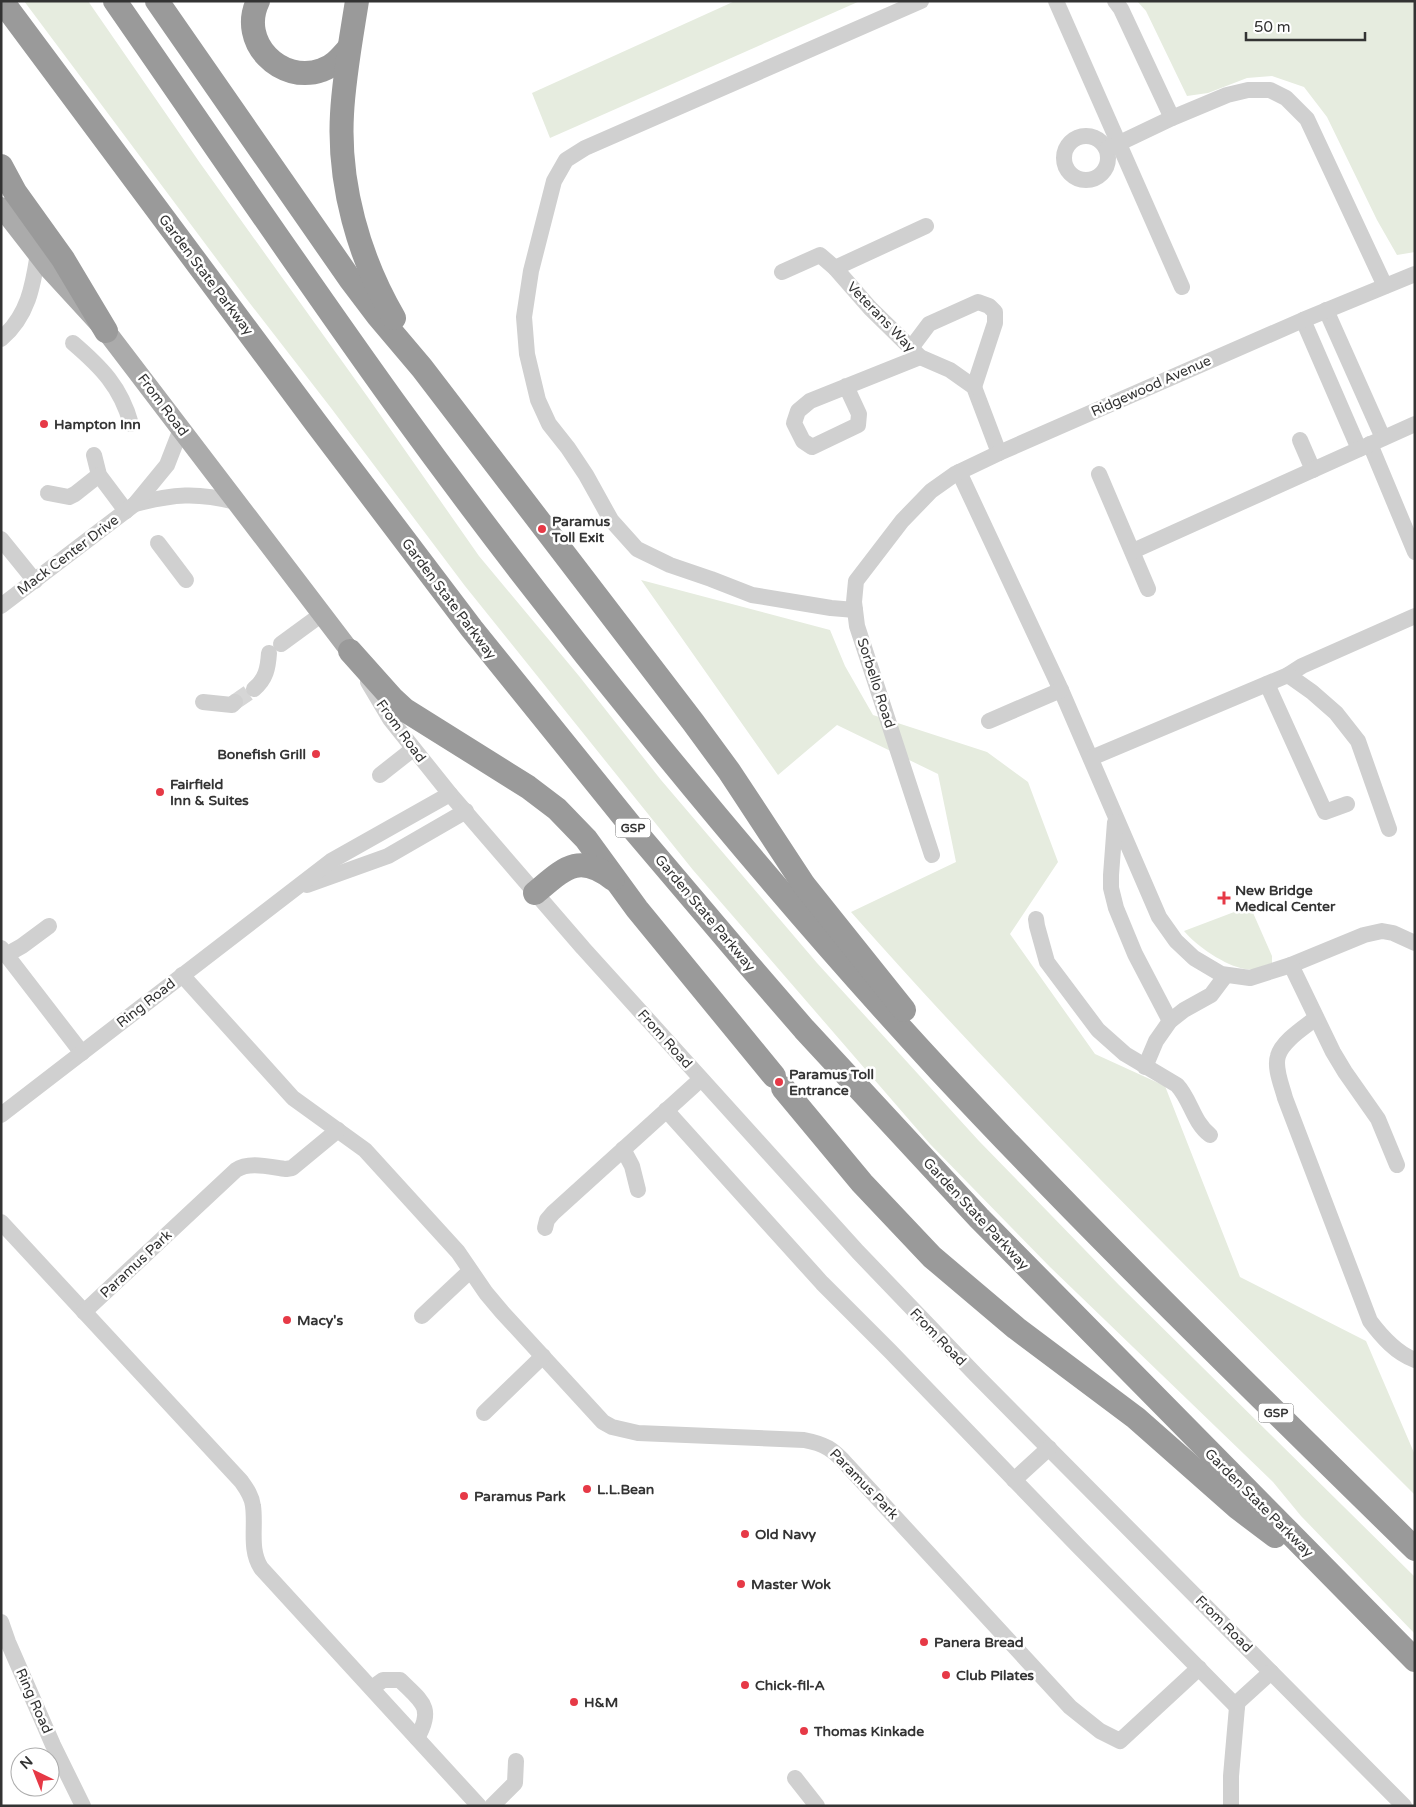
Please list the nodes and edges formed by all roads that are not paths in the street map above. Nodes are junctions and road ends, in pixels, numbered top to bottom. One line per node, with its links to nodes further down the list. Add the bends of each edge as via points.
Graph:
1 (2, 1): 107 (highway, Garden State Parkway / GSP, via 472,629 690,896 804,1028 973,1211)
2 (115, 1): 91 (highway, GSP, via 383,386 548,608 717,816 881,1006)
3 (157, 1): 27 (highway, via 350,279)
4 (258, 1): 9 (highway, via 253,16 255,37 267,57 283,69 302,74 323,69)
5 (357, 1): 9 (highway)
6 (921, 1): 53 (street, via 585,148 566,160 554,181 531,271 524,317 527,354 538,400 549,424 586,475 611,520 637,548 670,565 752,595)
7 (1056, 1): 11 (street)
8 (1115, 1): 10 (street)
9 (350, 48): 27 (highway, via 343,98 342,141 352,215 376,283)
10 (1172, 118): 11 (street); 19 (street, via 1227,95 1248,90 1270,90 1286,98 1307,119)
11 (1113, 146): 20 (street)
12 (1, 166): 23 (highway)
13 (1, 206): 15 (main road, From Road)
14 (926, 226): 16 (street)
15 (38, 253): 23 (main road, From Road); 24 (street, via 27,303 13,327)
16 (835, 268): 17 (street, Veterans Way, via 820,255); 26 (street, Veterans Way)
17 (782, 272)
18 (1415, 274): 19 (street, Ridgewood Avenue)
19 (1385, 286): 21 (street, Ridgewood Avenue)
20 (1182, 287)
21 (1326, 310): 22 (street, Ridgewood Avenue); 34 (street)
22 (1303, 320): 34 (street); 35 (street, Ridgewood Avenue)
23 (106, 331): 32 (main road, From Road)
24 (1, 339)
25 (73, 343): 30 (street, via 114,385 122,397)
26 (915, 352): 28 (street); 29 (street, Veterans Way); 29 (street, via 929,324 978,302 989,306 995,312 995,323)
27 (422, 368): 91 (highway, via 693,722 818,903 885,984)
28 (846, 386)
29 (974, 387): 35 (street)
30 (131, 424)
31 (1415, 424): 34 (street)
32 (181, 429): 42 (main road, From Road); 43 (street, Mack Center Drive, via 167,465)
33 (1300, 440): 37 (street)
34 (1371, 444): 37 (street); 48 (street)
35 (999, 453): 38 (street, Ridgewood Avenue)
36 (94, 455): 40 (street)
37 (1313, 470): 47 (street)
38 (959, 472): 44 (street, Ridgewood Avenue, via 930,491); 60 (street)
39 (1100, 474): 47 (street)
40 (99, 475): 41 (street, via 69,497); 43 (street)
41 (48, 493)
42 (236, 502): 43 (street, Mack Center Drive, via 179,495); 54 (main road, From Road)
43 (130, 508): 50 (street, Mack Center Drive)
44 (902, 521): 53 (street, Sorbello Road, via 856,581)
45 (1, 539): 50 (street)
46 (158, 543): 49 (street)
47 (1133, 551): 51 (street)
48 (1415, 552)
49 (186, 580)
50 (34, 581): 52 (street, Mack Center Drive)
51 (1148, 589)
52 (1, 606)
53 (855, 610): 72 (street, Sorbello Road, via 857,626)
54 (322, 614): 56 (main road, From Road); 59 (street, via 275,648 262,682)
55 (1415, 616): 57 (street)
56 (350, 652): 64 (street, From Road, via 390,719); 73 (highway, via 405,710 512,776 557,809 586,839)
57 (1288, 675): 58 (street); 71 (street, via 1336,713 1358,741)
58 (1266, 684): 65 (street); 68 (street, via 1325,812)
59 (254, 688)
60 (1060, 690): 63 (street); 65 (street)
61 (203, 702): 62 (street, via 232,705)
62 (235, 702)
63 (989, 721)
64 (413, 749): 66 (street); 67 (street, From Road)
65 (1091, 758): 70 (street)
66 (380, 775)
67 (450, 794): 69 (street, From Road); 74 (street, Ring Road, via 331,861)
68 (1347, 804)
69 (466, 811): 74 (street, via 388,856); 75 (street, From Road)
70 (1115, 814): 82 (street, via 1159,917 1176,941 1194,958); 84 (street, via 1111,875 1116,908 1135,954)
71 (1389, 829)
72 (932, 855)
73 (617, 881): 75 (highway, via 596,867 579,865 558,874); 107 (highway, via 862,1183 932,1257 1016,1328 1136,1418 1238,1508)
74 (291, 891): 81 (street, Ring Road)
75 (535, 893): 87 (street, From Road)
76 (1036, 919): 86 (street, via 1047,962 1098,1030)
77 (49, 926): 79 (street, via 22,946)
78 (1415, 943): 80 (street, via 1382,931)
79 (4, 951): 85 (street)
80 (1291, 964): 82 (street, via 1250,978); 83 (street)
81 (182, 975): 85 (street, Ring Road); 90 (street, via 278,1083 308,1110)
82 (1226, 975): 84 (street, via 1211,995)
83 (1316, 1018): 94 (street, via 1341,1065 1378,1119); 102 (street, via 1292,1037 1278,1056 1278,1071 1286,1101 1370,1320 1382,1337)
84 (1170, 1021): 86 (street, via 1156,1041)
85 (82, 1053): 89 (street, Ring Road)
86 (1145, 1067): 92 (street, via 1184,1092 1194,1116 1203,1130)
87 (701, 1079): 88 (street); 104 (street, From Road, via 922,1320)
88 (666, 1110): 93 (street); 105 (street, via 822,1283)
89 (1, 1115)
90 (338, 1130): 98 (street, Paramus Park, via 365,1150 458,1252); 99 (street, Paramus Park, via 292,1168 250,1165 236,1170)
91 (996, 1130): 106 (highway, GSP, via 1138,1277)
92 (1210, 1134)
93 (623, 1149): 95 (street, via 632,1166); 97 (street, via 553,1213)
94 (1397, 1164)
95 (638, 1190)
96 (1, 1222): 99 (street)
97 (545, 1228)
98 (470, 1271): 100 (street); 101 (street, Paramus Park)
99 (84, 1312): 112 (street, via 241,1481 253,1505 256,1561)
100 (422, 1316)
101 (543, 1356): 103 (street); 110 (street, Paramus Park, via 596,1415 612,1427 638,1433 804,1440 829,1448 853,1470 1070,1707 1109,1736 1120,1741)
102 (1415, 1360)
103 (484, 1413)
104 (1049, 1448): 105 (street); 111 (street, From Road)
105 (1014, 1480): 110 (street)
106 (1415, 1549)
107 (1343, 1587): 109 (highway, Garden State Parkway / GSP)
108 (1, 1622): 118 (street, Ring Road, via 33,1700)
109 (1415, 1660)
110 (1199, 1668): 113 (street)
111 (1271, 1672): 113 (street); 117 (street, From Road)
112 (372, 1688): 114 (street); 114 (street, via 383,1680 400,1680 423,1703 425,1726)
113 (1237, 1706): 122 (street)
114 (418, 1738): 119 (street)
115 (516, 1761): 120 (street, via 515,1783)
116 (794, 1778): 121 (street)
117 (1395, 1803)
118 (83, 1806)
119 (479, 1806)
120 (492, 1806)
121 (817, 1806)
122 (1231, 1806)

